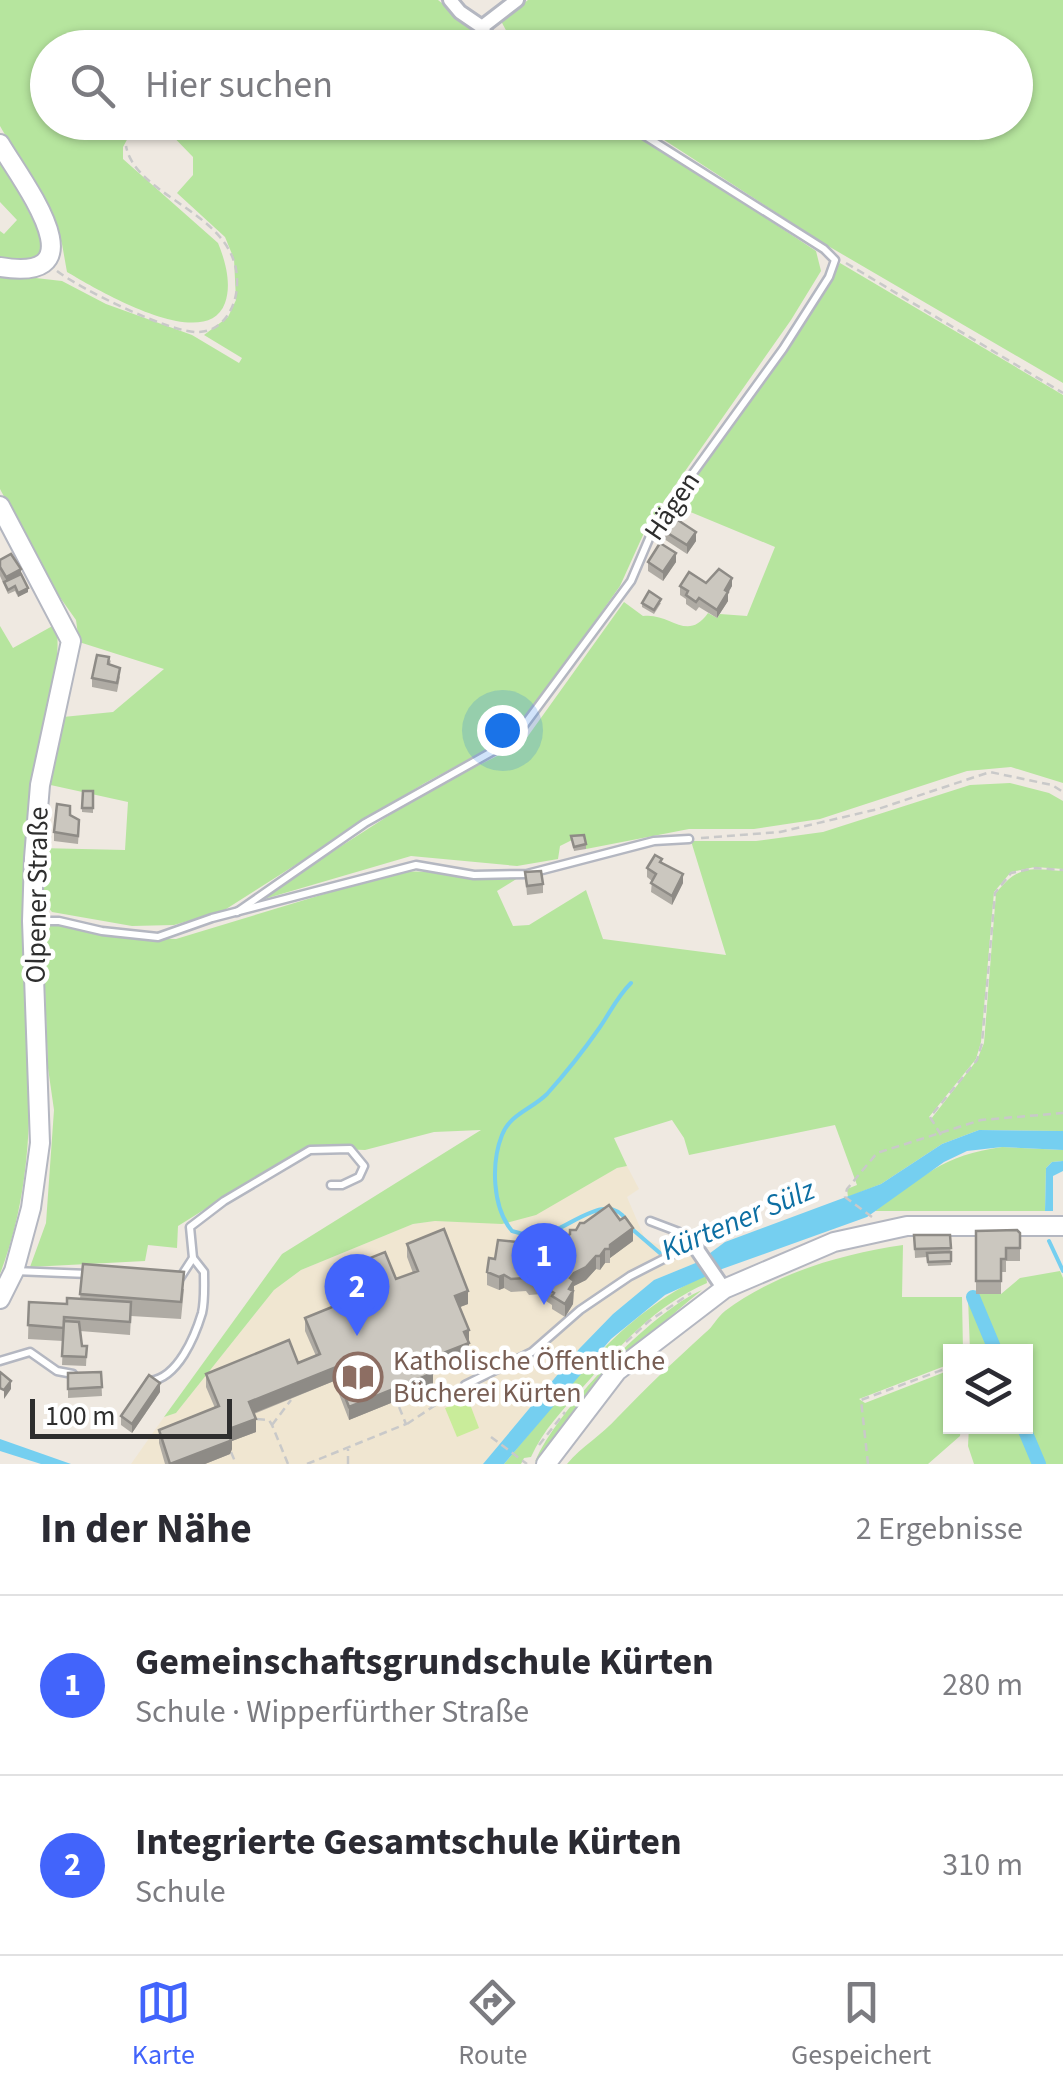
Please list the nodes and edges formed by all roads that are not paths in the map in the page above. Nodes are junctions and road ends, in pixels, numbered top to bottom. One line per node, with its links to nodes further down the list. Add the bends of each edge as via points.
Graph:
1 (450, 0): 3 (street)
2 (517, 0): 3 (street)
3 (482, 27): 4 (lane)
4 (486, 30)
5 (651, 140): 10 (lane, Hägen, via 824,250 835,260 829,277 654,528 631,581 512,740 366,823)
6 (0, 144): 7 (street, via 50,235 52,255 32,270)
7 (0, 266)
8 (0, 506): 11 (street, Olpener Straße, via 71,641 40,785)
9 (689, 839): 10 (lane, Hägen, via 526,874 474,875 416,865)
10 (237, 912): 11 (lane, Hägen, via 158,937)
11 (32, 921): 17 (street, Olpener Straße, via 40,1144)
12 (330, 1185): 16 (lane, via 359,1177 364,1166 350,1149 310,1150 224,1201 190,1227)
13 (650, 1221): 15 (lane, via 679,1232)
14 (1063, 1226): 20 (street, via 907,1226 834,1242)
15 (694, 1248): 20 (street); 25 (lane, via 630,1276 532,1352)
16 (193, 1258): 19 (lane, via 180,1278); 24 (lane, via 204,1272 203,1310 175,1368)
17 (14, 1271): 18 (lane); 21 (street, Olpener Straße)
18 (106, 1275)
19 (162, 1277)
20 (721, 1284): 26 (street, via 618,1371)
21 (0, 1299)
22 (0, 1361): 23 (lane, via 30,1352 57,1371)
23 (80, 1375)
24 (145, 1382)
25 (465, 1386)
26 (546, 1464)

